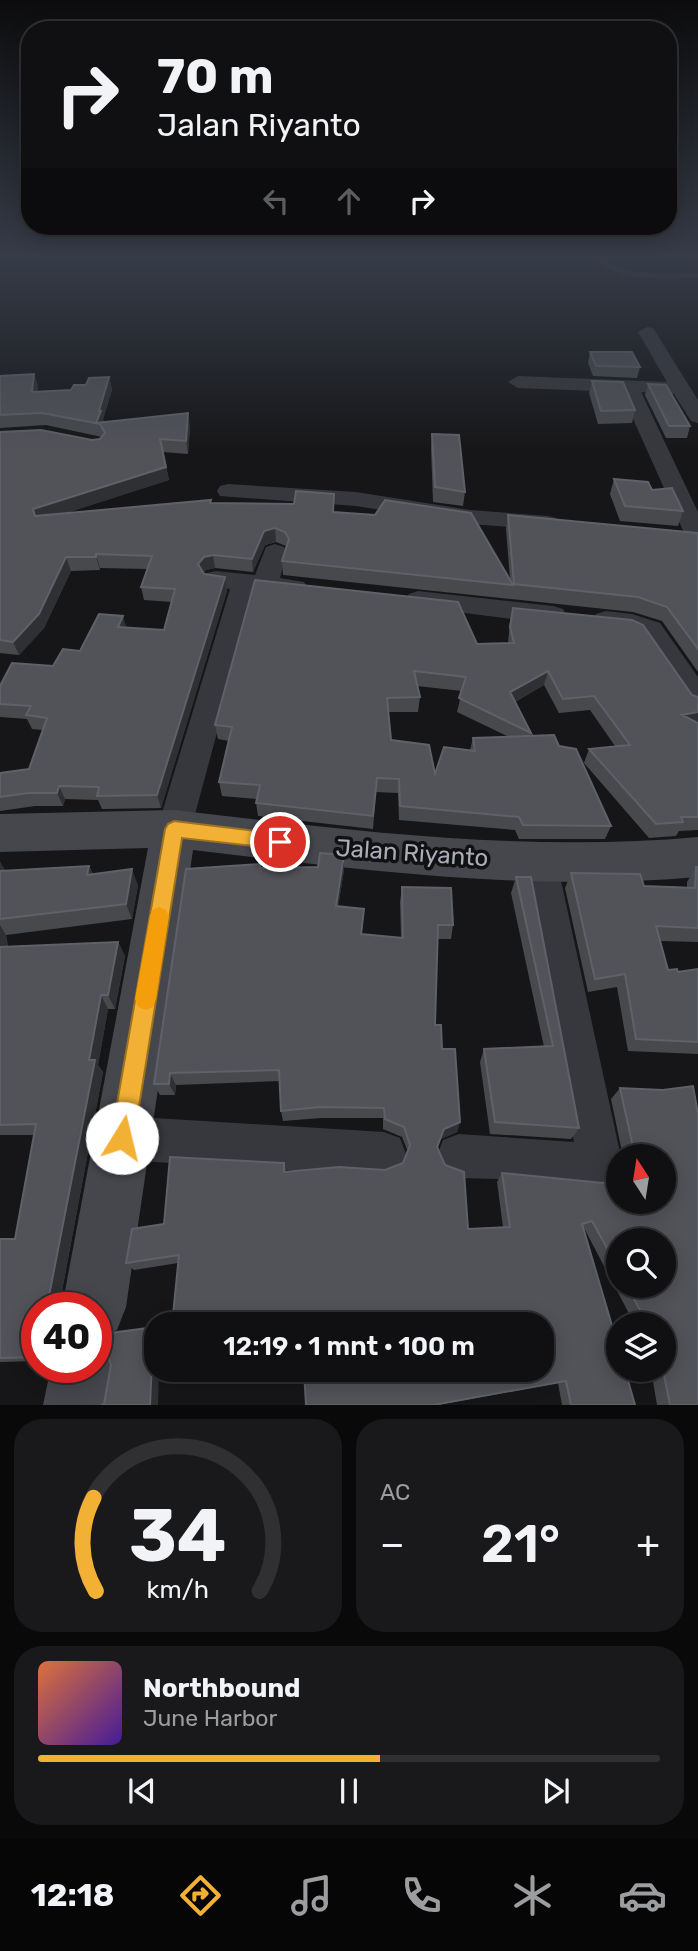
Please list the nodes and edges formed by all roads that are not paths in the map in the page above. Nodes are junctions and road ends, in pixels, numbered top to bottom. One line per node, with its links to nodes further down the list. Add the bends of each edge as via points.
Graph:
1 (647, 332): 4 (street)
2 (518, 382): 3 (street)
3 (628, 386): 4 (street); 9 (street)
4 (680, 388): 5 (street)
5 (698, 417)
6 (228, 491): 7 (street, via 356,499 470,517)
7 (567, 524)
8 (673, 535): 9 (street)
9 (698, 538)
10 (275, 552): 12 (street)
11 (216, 579): 12 (street)
12 (255, 583): 13 (street); 16 (street)
13 (320, 590)
14 (388, 597): 15 (street, via 632,623 658,639)
15 (698, 700)
16 (174, 829): 17 (street, Jalan Riyanto); 19 (street, Jalan Riyanto, via 385,854); 20 (street)
17 (0, 833)
18 (698, 857): 19 (street, Jalan Riyanto)
19 (540, 862): 22 (street, via 600,1163 596,1167)
20 (122, 1138): 21 (street); 23 (street)
21 (384, 1154)
22 (458, 1156)
23 (96, 1292)
24 (81, 1383): 25 (street)
25 (77, 1405)

